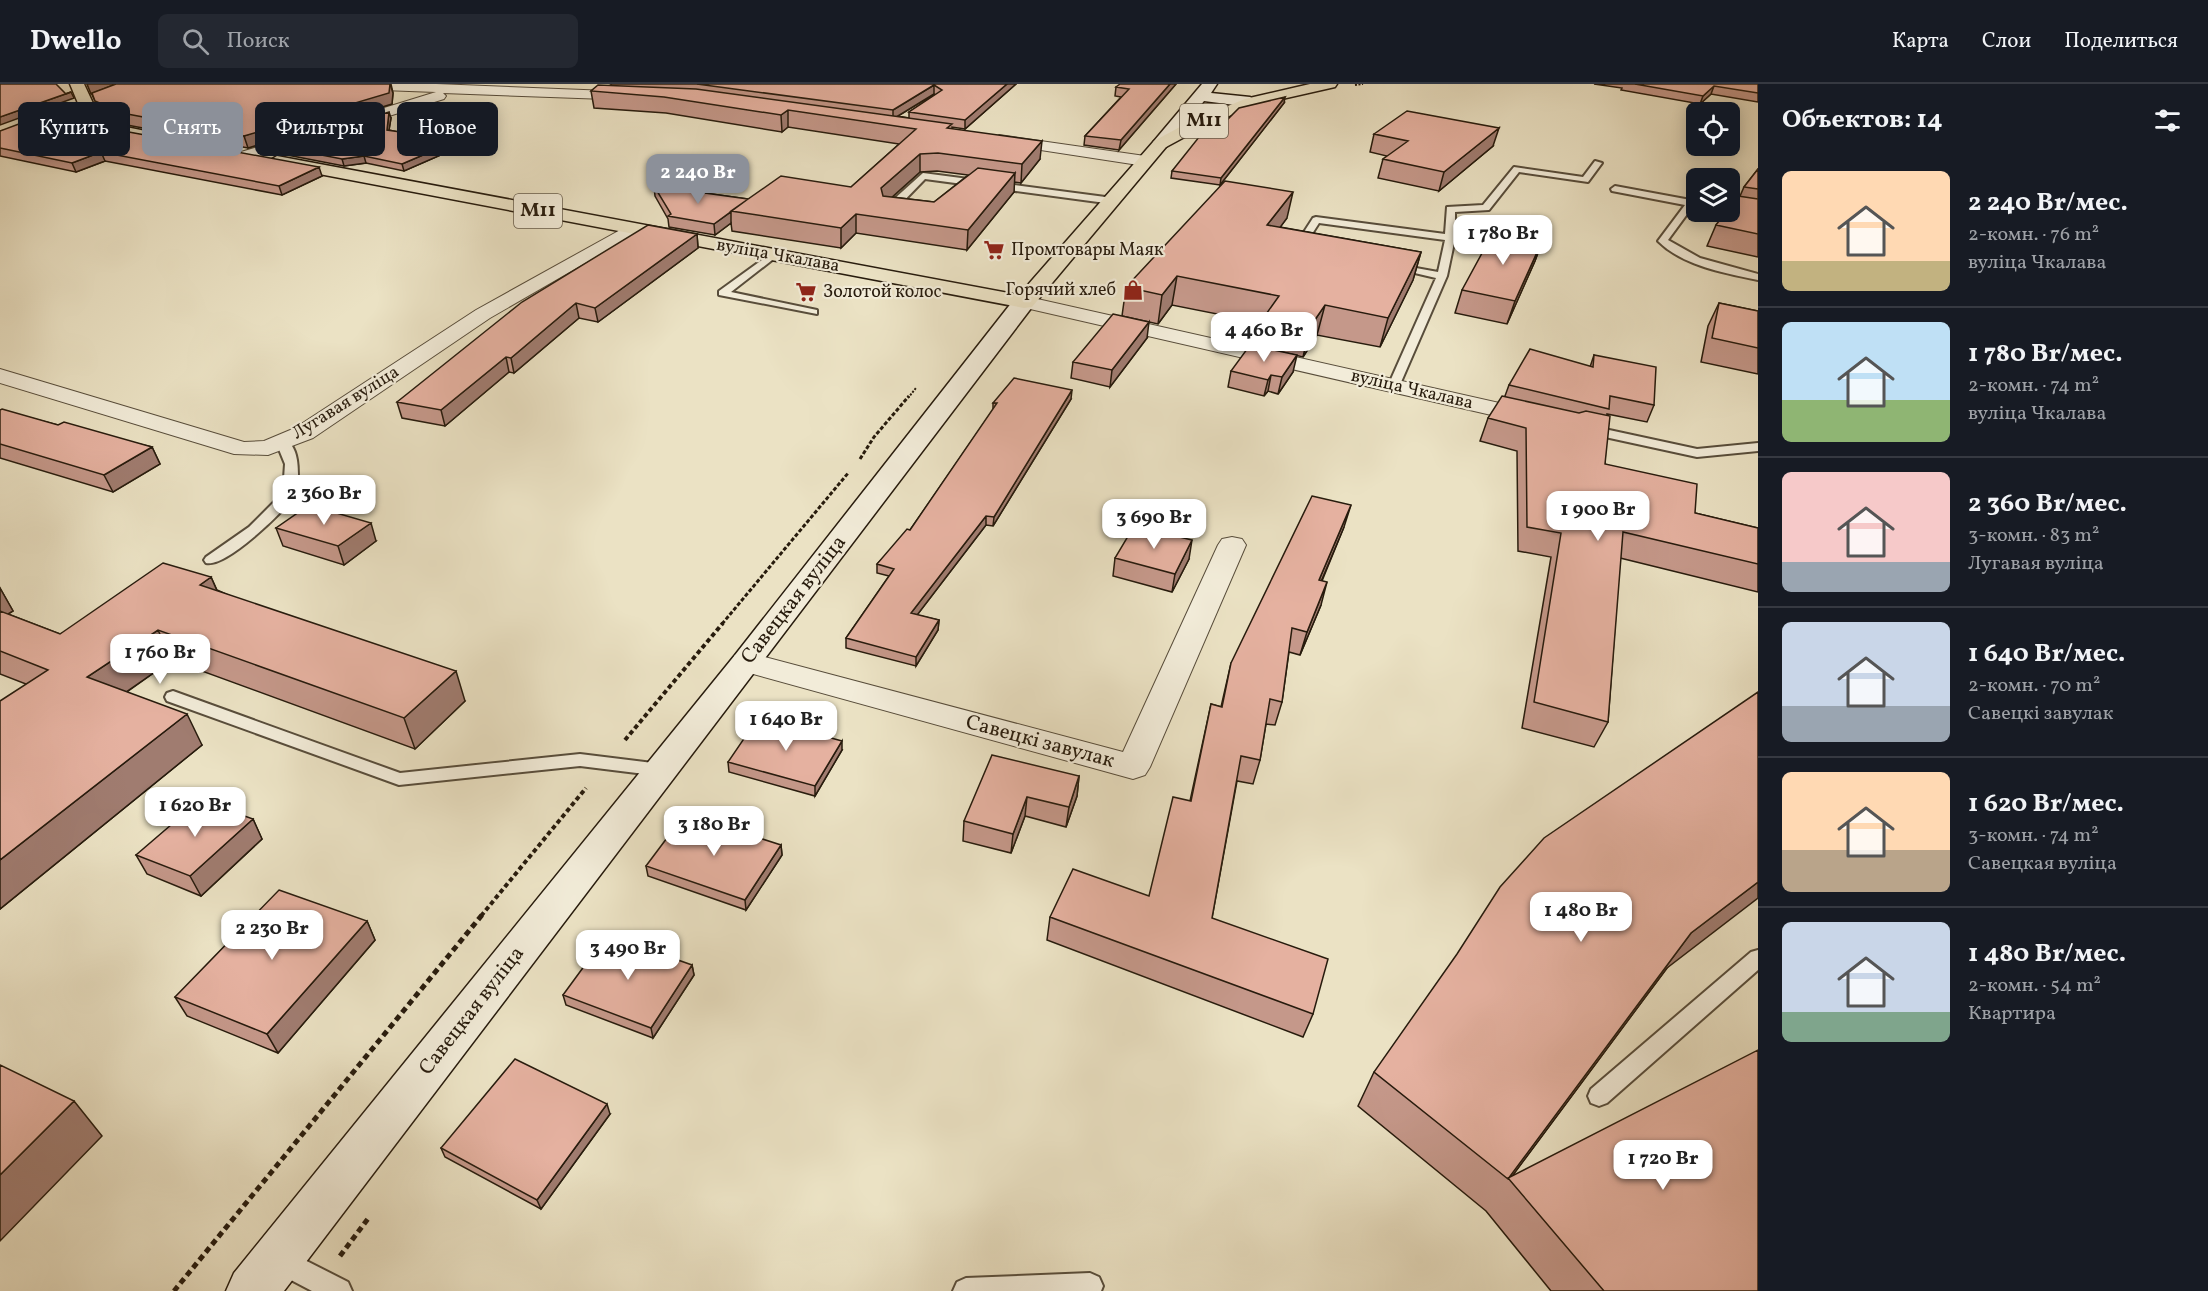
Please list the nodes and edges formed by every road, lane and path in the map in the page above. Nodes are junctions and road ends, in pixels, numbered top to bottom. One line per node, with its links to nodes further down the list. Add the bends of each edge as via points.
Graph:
1 (77, 84): 10 (highway, via 89,100 91,117)
2 (329, 84): 6 (street)
3 (1330, 84): 9 (highway, М11)
4 (1363, 84): 5 (path)
5 (1353, 85)
6 (463, 89): 8 (street); 14 (street)
7 (1205, 90): 9 (main road); 12 (main road, Савецкая вуліца)
8 (651, 97)
9 (1250, 102): 12 (highway, М11)
10 (142, 133)
11 (987, 138): 15 (street)
12 (1160, 144): 15 (highway, Савецкая вуліца / М11)
13 (243, 154): 14 (highway, вуліца Чкалава / М11)
14 (247, 155): 24 (highway, вуліца Чкалава / М11)
15 (1145, 161): 20 (highway, Савецкая вуліца / М11)
16 (1598, 163): 25 (lane, via 1585,180 1517,168 1486,208 1450,209)
17 (973, 182): 18 (lane); 20 (lane); 22 (lane, via 923,176 886,211)
18 (964, 189)
19 (1615, 189): 21 (lane)
20 (1113, 201): 31 (highway, Савецкая вуліца / М11)
21 (1686, 202)
22 (897, 213)
23 (1686, 214): 30 (lane, via 1663,241 1679,253 1713,267)
24 (631, 229): 27 (highway, вуліца Чкалава / М11); 37 (street, Лугавая вуліца, via 483,314 304,433)
25 (1450, 238): 26 (lane, via 1316,220 1296,249); 29 (lane)
26 (1307, 251)
27 (773, 255): 31 (highway, вуліца Чкалава / М11); 32 (lane, via 723,292)
28 (1386, 265): 29 (lane)
29 (1442, 276): 35 (lane)
30 (1758, 277)
31 (1024, 302): 35 (street, вуліца Чкалава); 43 (main road, Савецкая вуліца)
32 (813, 312)
33 (0, 376): 37 (street, Лугавая вуліца, via 243,449 268,448)
34 (923, 384): 39 (path, via 914,389 874,437)
35 (1394, 386): 36 (street, вуліца Чкалава)
36 (1565, 425): 38 (lane, via 1696,453)
37 (282, 442): 42 (lane, via 292,464 290,494 254,530)
38 (1758, 447)
39 (858, 462)
40 (851, 471): 45 (path)
41 (1232, 545): 43 (street, Савецкі завулак, via 1133,767)
42 (211, 560)
43 (746, 662): 46 (main road, Савецкая вуліца)
44 (173, 697): 45 (lane, via 399,779 580,759)
45 (606, 763): 46 (lane); 51 (path)
46 (662, 770): 49 (main road, Савецкая вуліца)
47 (1758, 958): 48 (lane)
48 (1599, 1096)
49 (265, 1275): 52 (lane)
50 (1090, 1286): 53 (lane)
51 (174, 1291)
52 (339, 1291)
53 (966, 1291)

